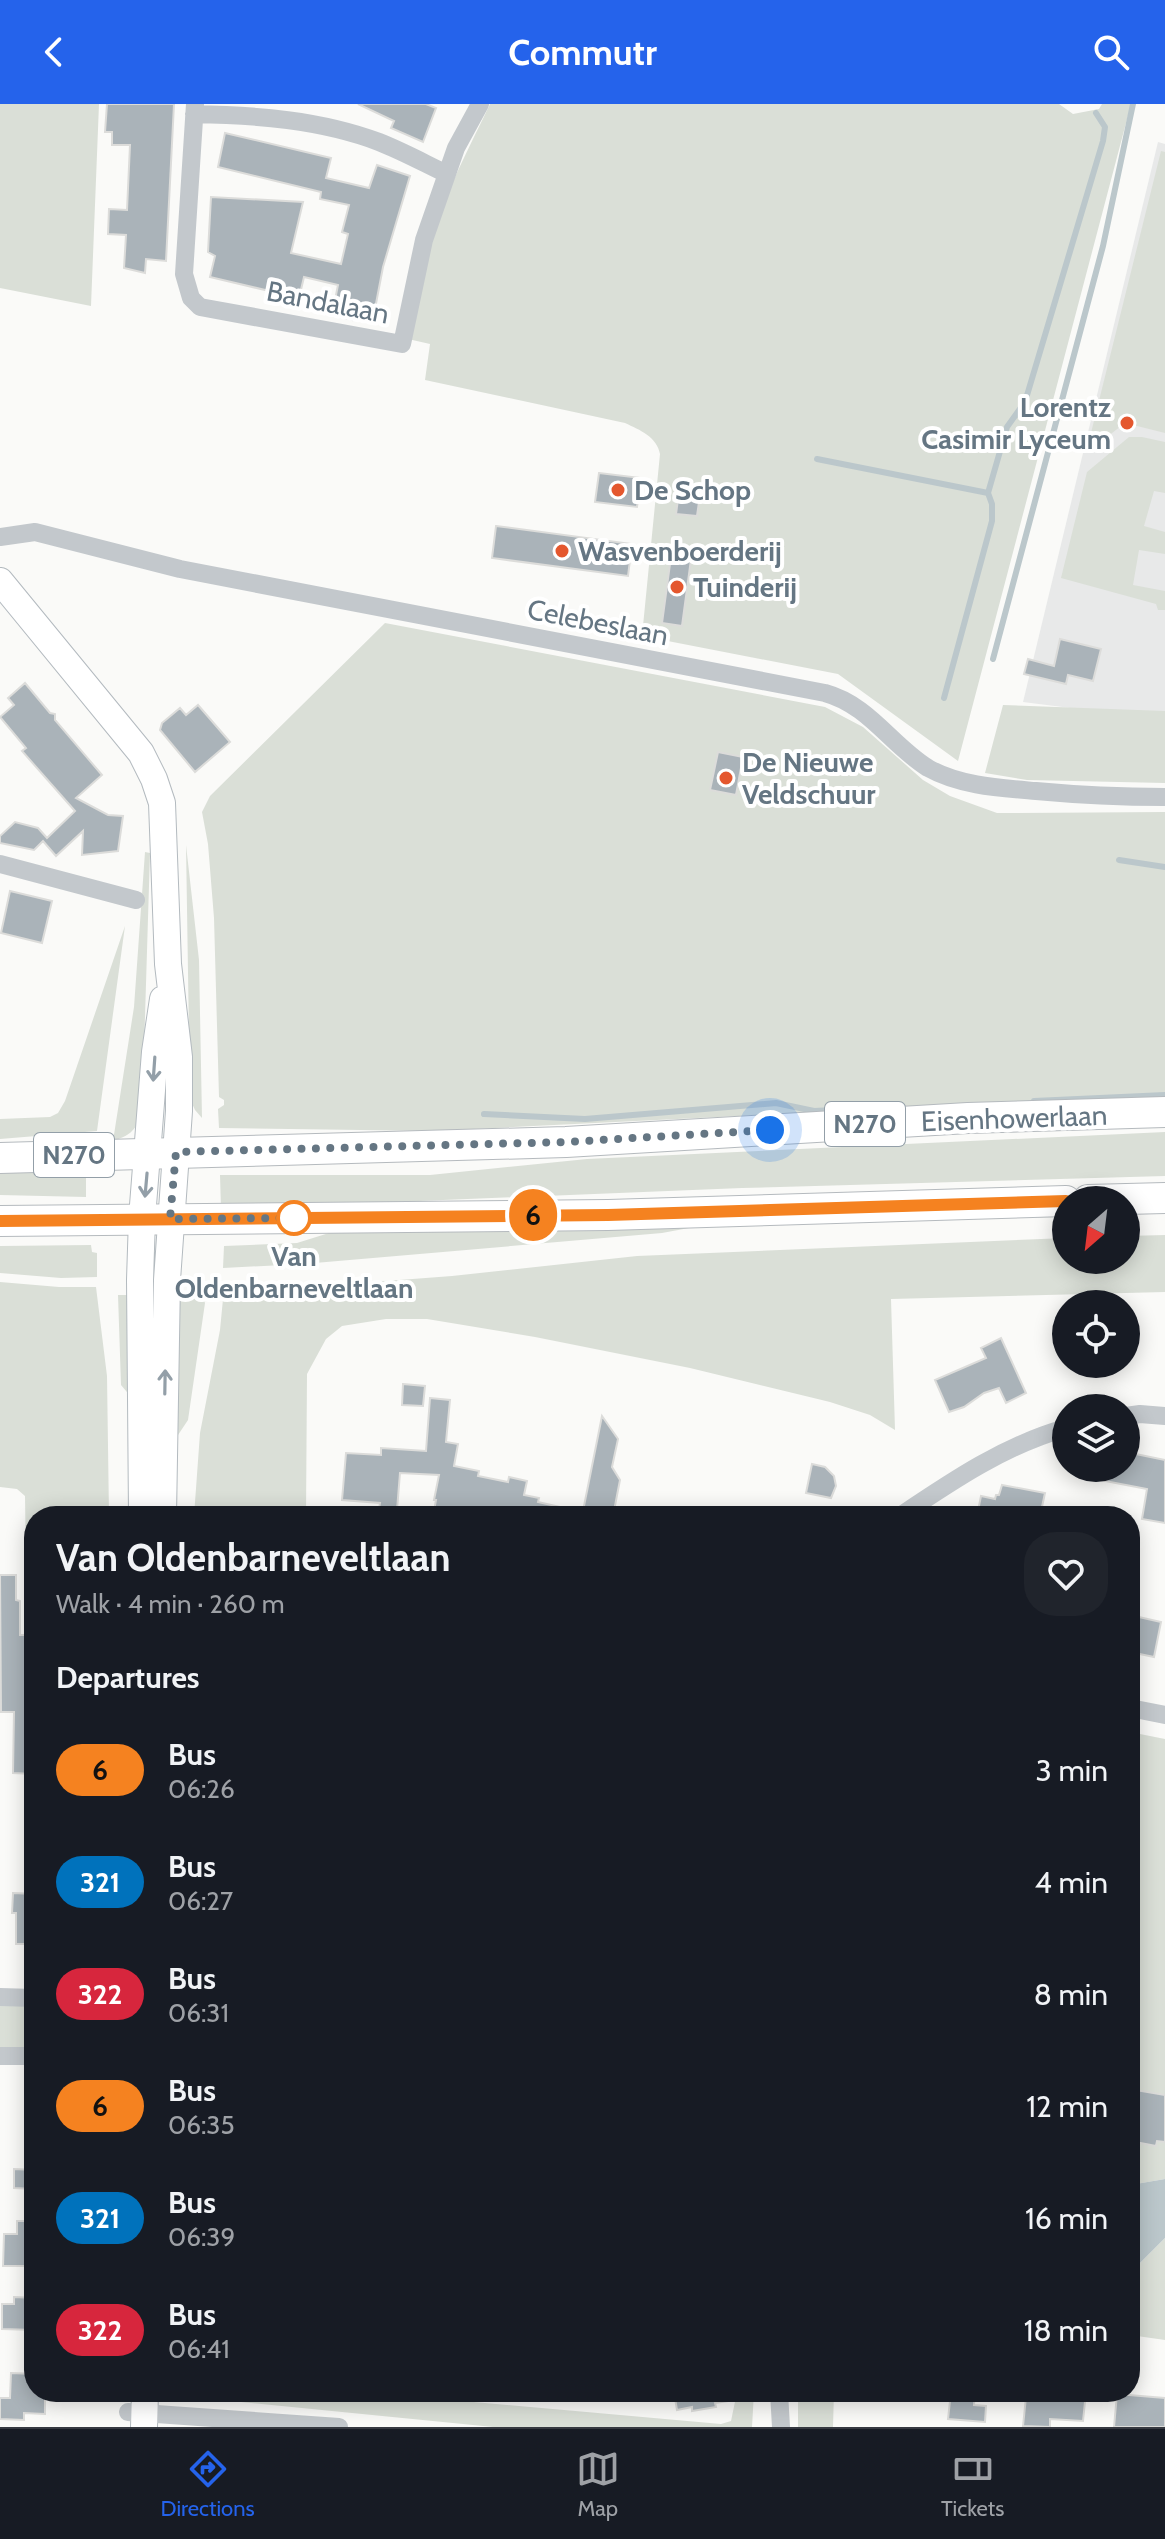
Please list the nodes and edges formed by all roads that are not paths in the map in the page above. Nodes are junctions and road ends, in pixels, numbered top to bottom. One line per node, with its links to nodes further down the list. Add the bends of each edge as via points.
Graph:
1 (480, 104): 3 (street, Bandalaan)
2 (194, 109): 3 (street, via 318,126 378,142); 3 (street, Bandalaan, via 184,274 191,298 200,307 402,344 424,240)
3 (447, 174)
4 (0, 537): 6 (street, Celebeslaan, via 35,532 180,569 825,693 858,707 931,770 985,786)
5 (0, 581): 10 (main road, via 141,753 154,779 162,809 168,964 155,1052)
6 (1165, 797)
7 (0, 864): 8 (street)
8 (136, 900)
9 (1165, 1112): 10 (main road, Eisenhowerlaan / N270, via 566,1142)
10 (163, 1152): 11 (main road, Eisenhowerlaan / N270); 15 (main road)
11 (0, 1158)
12 (1165, 1198): 13 (main road)
13 (1140, 1199)
14 (1052, 1201): 15 (main road, via 608,1215)
15 (156, 1218): 16 (main road); 20 (main road, via 140,1280); 21 (main road, one-way to 15, via 167,1280)
16 (0, 1221)
17 (1140, 1414): 18 (street)
18 (1165, 1416)
19 (1052, 1432): 22 (street, via 998,1454)
20 (142, 1506)
21 (163, 1506)
22 (916, 1506)
23 (1140, 1710): 24 (street)
24 (1165, 1715)
25 (0, 1997): 26 (street)
26 (24, 1998)
27 (0, 2056): 28 (street)
28 (24, 2056)
29 (780, 2402): 32 (street)
30 (136, 2411): 31 (street)
31 (339, 2427)
32 (781, 2427)

